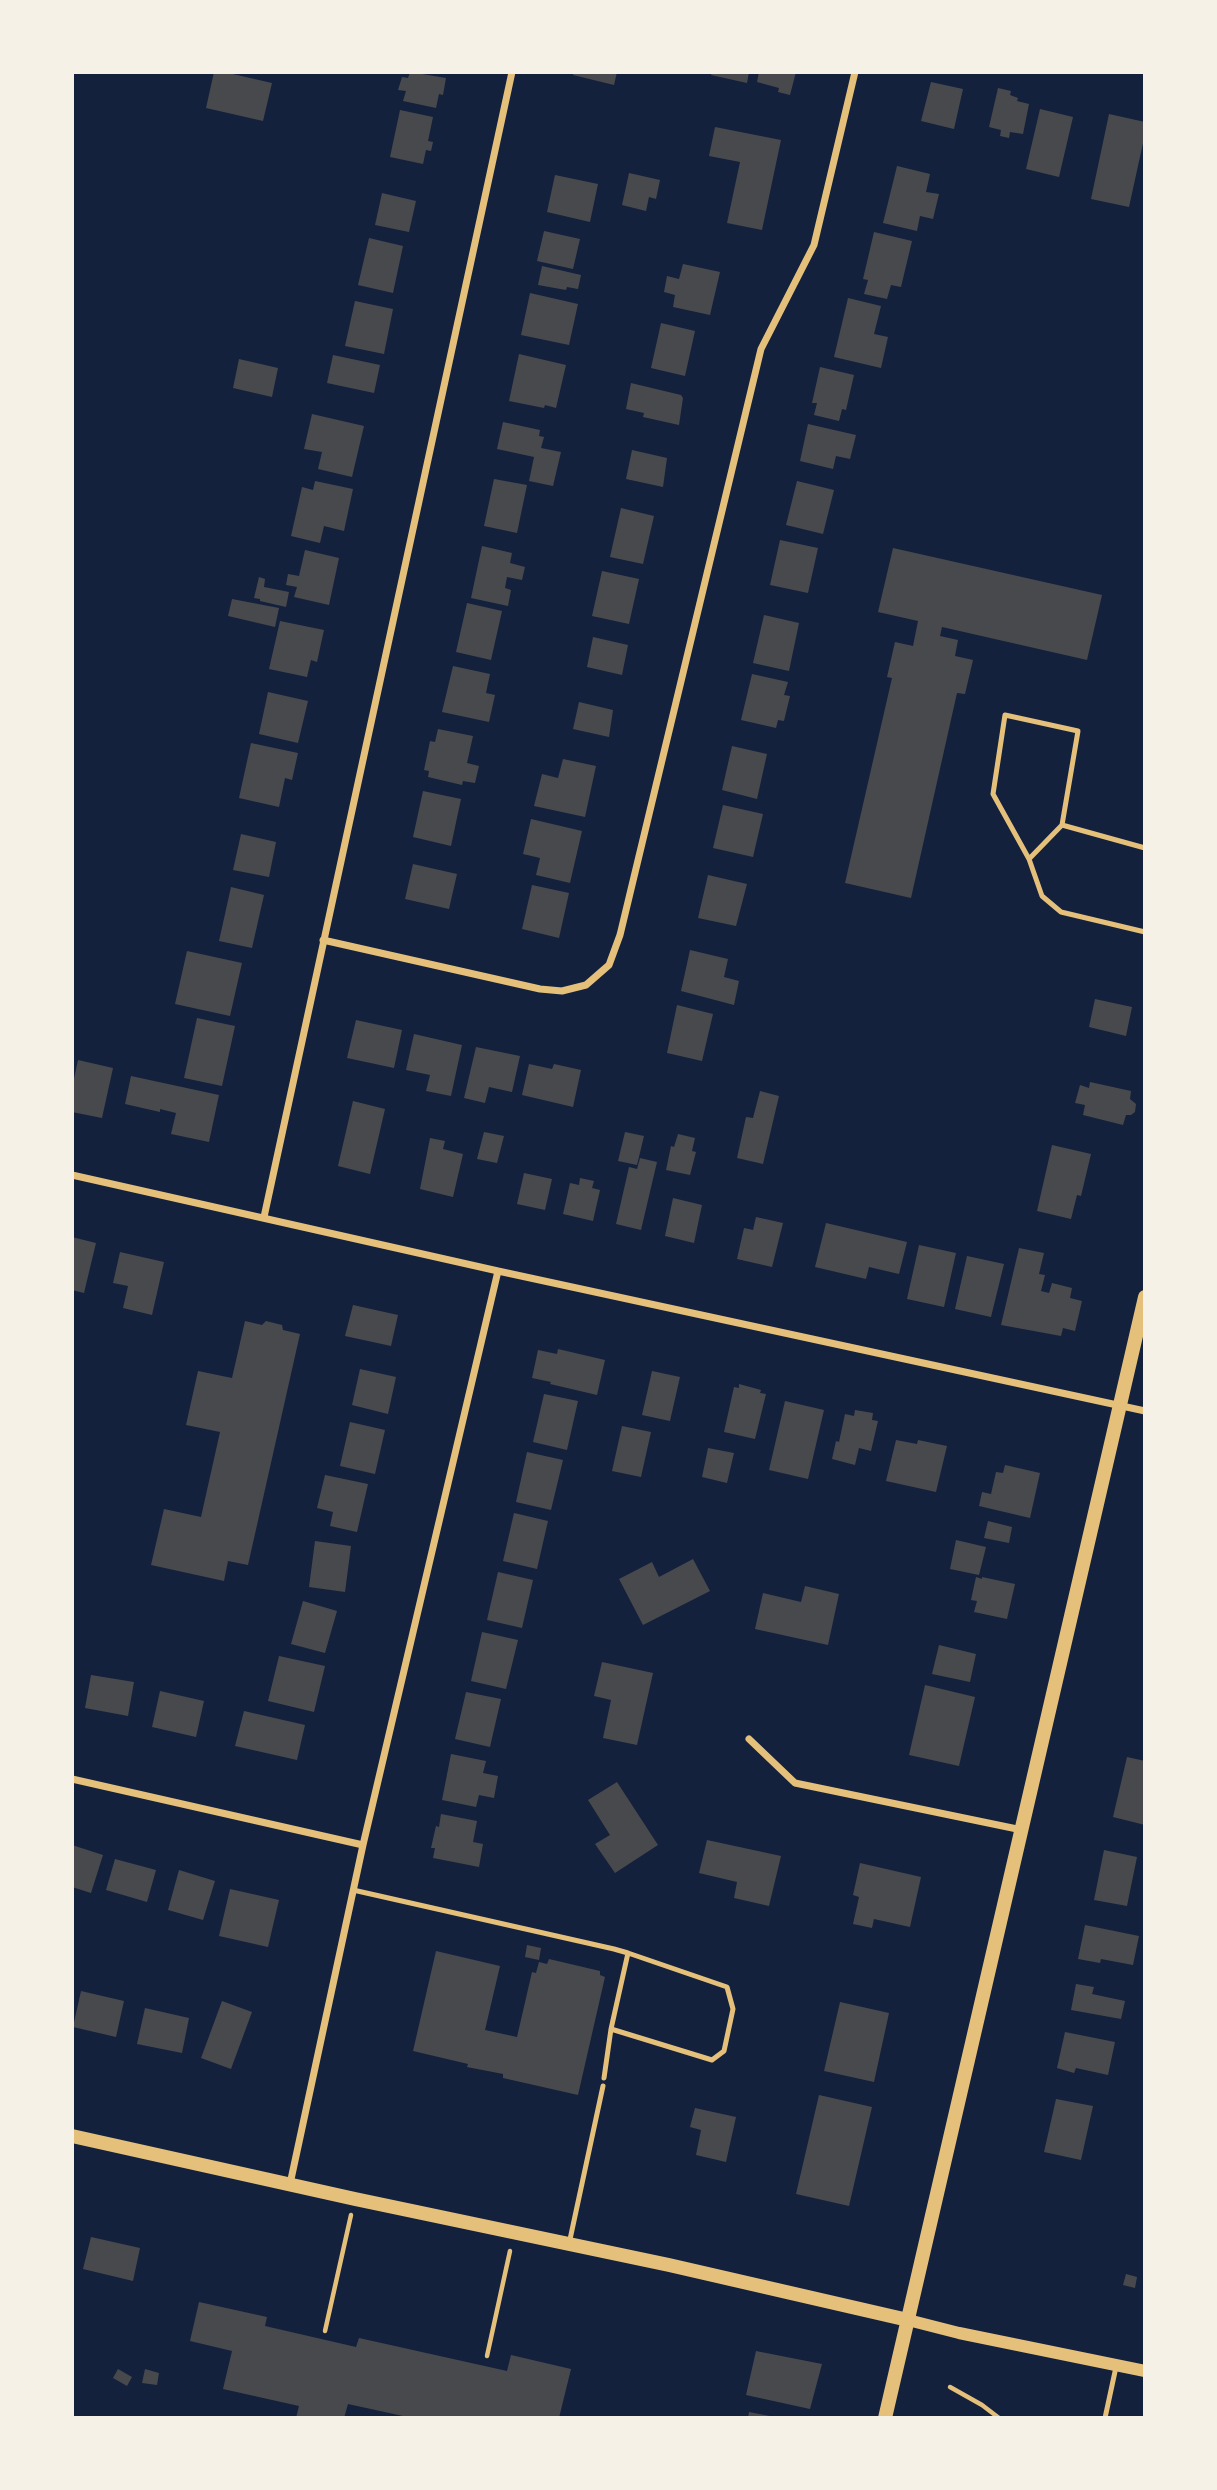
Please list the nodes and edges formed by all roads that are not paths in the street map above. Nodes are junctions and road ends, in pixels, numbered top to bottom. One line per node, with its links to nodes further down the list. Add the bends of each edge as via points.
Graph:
1 (512, 72): 7 (street)
2 (855, 72): 7 (street, via 814,245 761,349 609,965 586,985 562,991)
3 (1062, 825): 4 (lane); 5 (lane); 5 (lane, via 1078,731 1005,715 993,794)
4 (1145, 848)
5 (1028, 859): 6 (lane, via 1042,896 1061,912)
6 (1145, 932)
7 (323, 940): 9 (street)
8 (72, 1175): 9 (street)
9 (264, 1217): 10 (street)
10 (498, 1271): 12 (street); 17 (street)
11 (1145, 1297): 12 (main road)
12 (1120, 1405): 13 (street); 16 (main road)
13 (1145, 1411)
14 (749, 1740): 16 (street, via 795,1783)
15 (72, 1779): 17 (street)
16 (1022, 1830): 26 (main road)
17 (363, 1845): 18 (street)
18 (353, 1890): 19 (lane); 24 (street)
19 (628, 1953): 20 (lane); 20 (lane, via 726,1987 733,2009 724,2051 712,2060)
20 (611, 2029): 21 (lane)
21 (604, 2078)
22 (603, 2086): 25 (lane)
23 (72, 2136): 24 (main road)
24 (290, 2185): 25 (main road)
25 (569, 2244): 26 (main road)
26 (908, 2320): 27 (street); 29 (main road)
27 (1116, 2364): 28 (street); 30 (lane)
28 (1145, 2371)
29 (886, 2418)
30 (1105, 2418)

